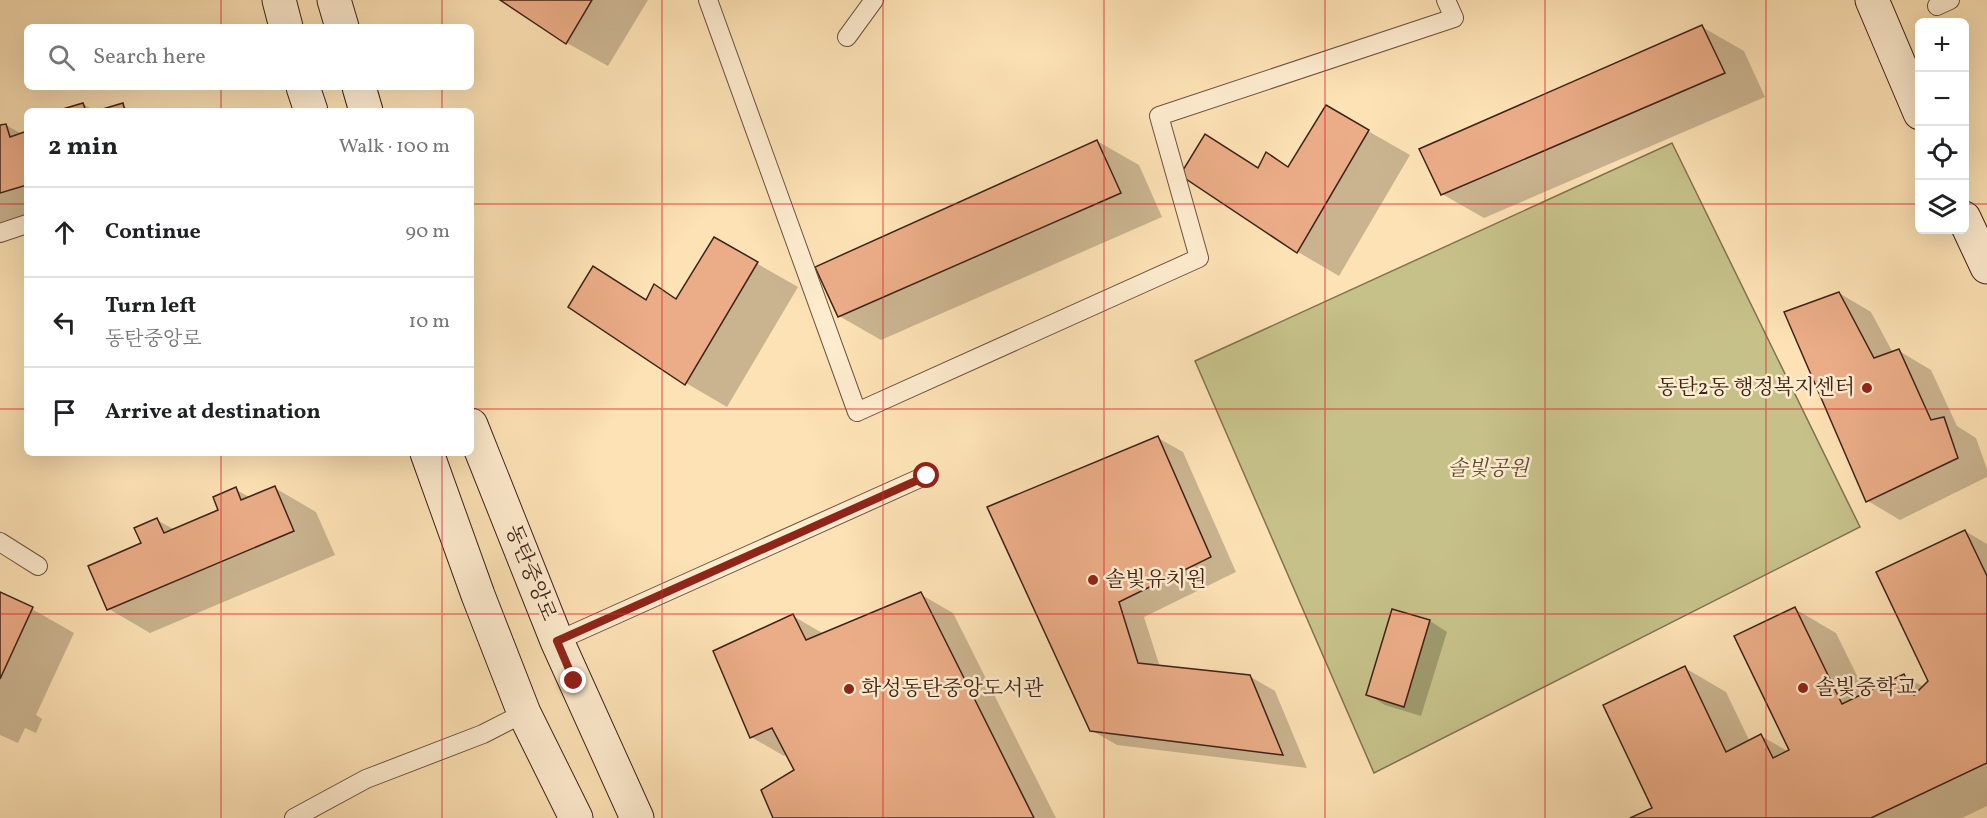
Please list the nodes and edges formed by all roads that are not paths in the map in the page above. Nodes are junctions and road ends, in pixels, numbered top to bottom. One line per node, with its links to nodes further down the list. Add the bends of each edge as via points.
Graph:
1 (279, 0): 7 (street)
2 (334, 0): 8 (street)
3 (708, 0): 5 (lane, via 857,412 1199,258 1159,116 1454,18)
4 (874, 0): 9 (lane)
5 (1446, 0)
6 (1872, 0): 12 (street)
7 (285, 24)
8 (341, 24)
9 (847, 37)
10 (304, 90): 13 (street)
11 (360, 90): 14 (street)
12 (1915, 101)
13 (310, 108)
14 (365, 108)
15 (24, 225): 17 (lane)
16 (1969, 227): 18 (street)
17 (0, 233)
18 (1987, 267)
19 (474, 433): 24 (street, 동탄중앙로)
20 (428, 456): 25 (street)
21 (927, 476): 24 (lane)
22 (0, 542): 23 (lane)
23 (38, 566)
24 (557, 641): 28 (street, 동탄중앙로)
25 (524, 712): 26 (lane, via 483,734 366,779); 27 (street)
26 (294, 818)
27 (576, 818)
28 (637, 818)

